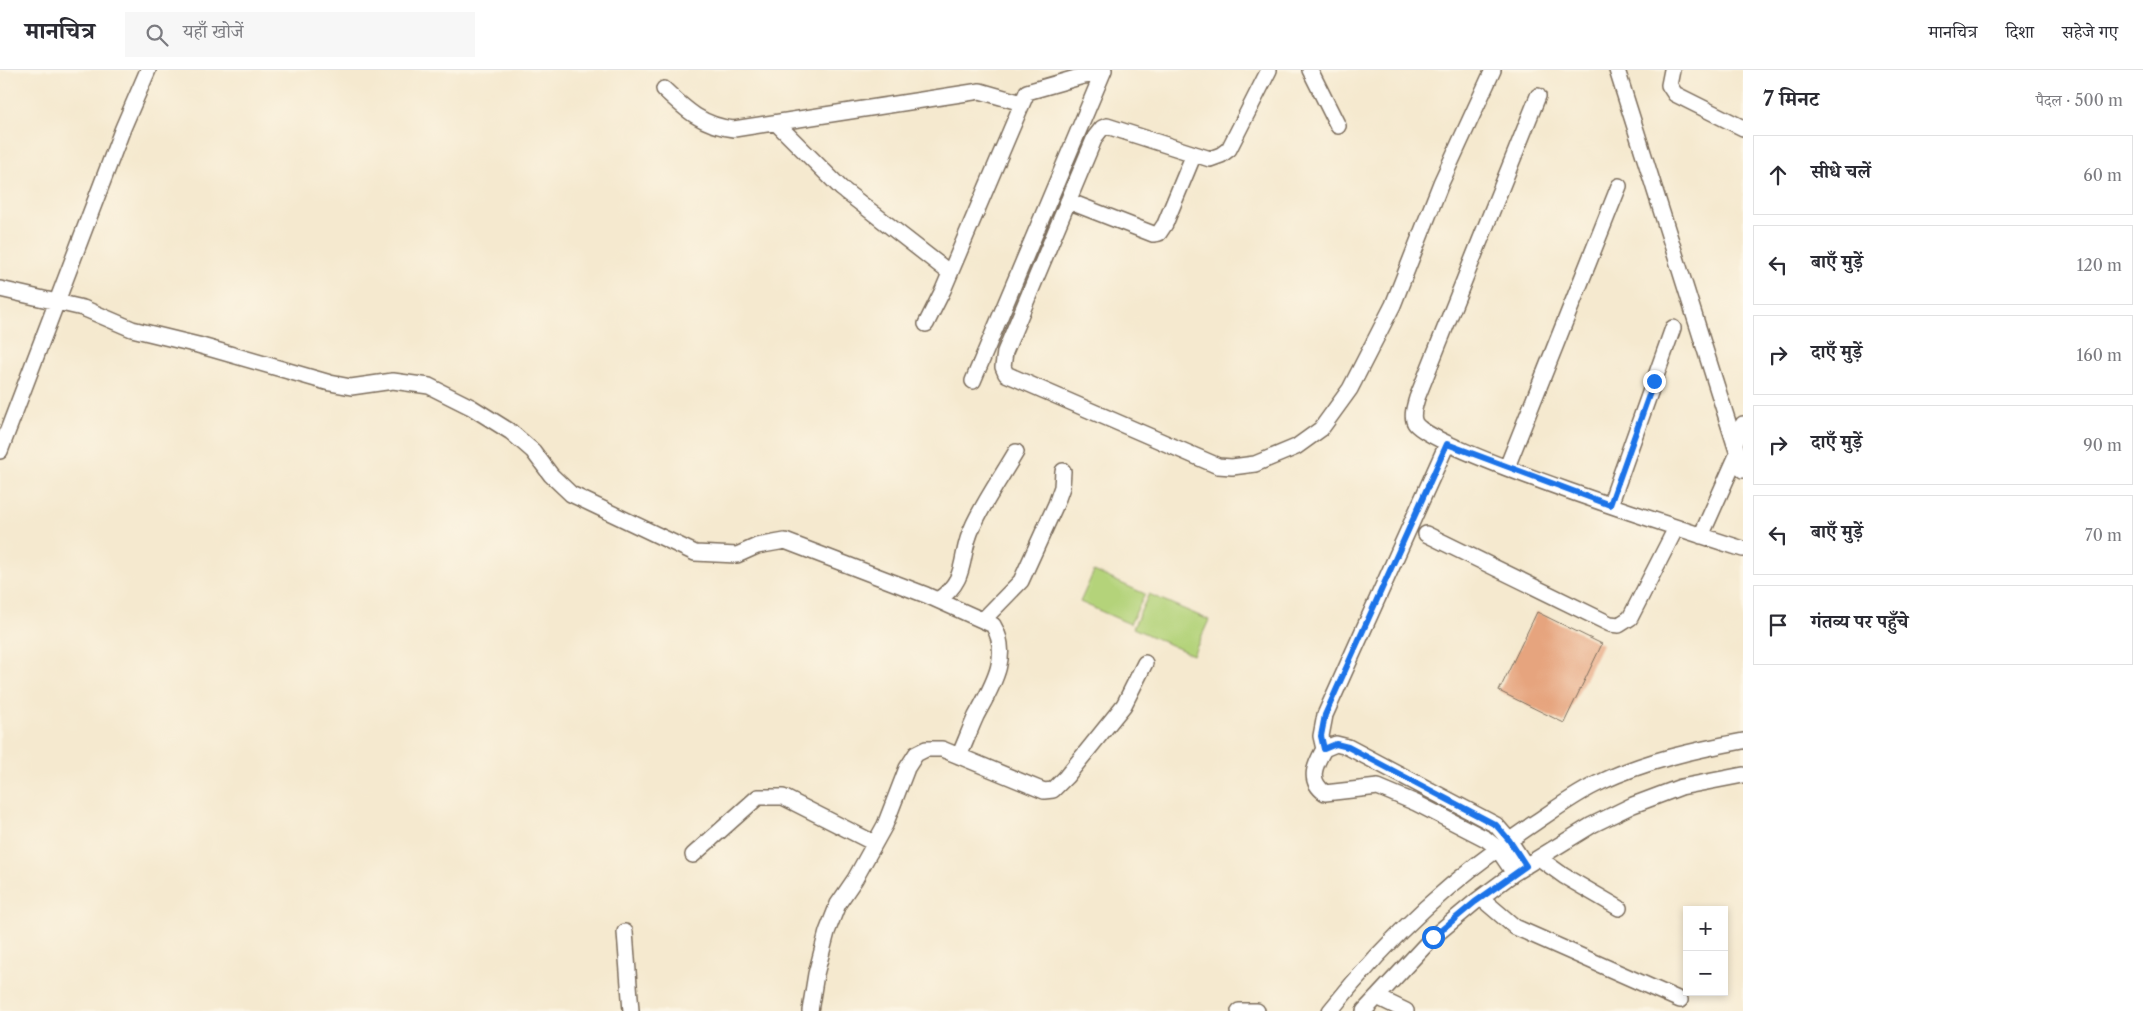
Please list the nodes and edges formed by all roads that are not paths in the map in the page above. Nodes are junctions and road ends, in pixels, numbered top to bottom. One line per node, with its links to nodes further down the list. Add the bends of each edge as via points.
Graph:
1 (148, 70): 19 (street)
2 (1268, 70): 14 (street, via 1229,149 1210,159)
3 (1310, 70): 12 (street)
4 (1492, 70): 16 (street, via 1441,183 1393,305 1350,389 1321,429 1296,446 1255,464 1232,468 1218,466 1006,374 1003,367 1005,352)
5 (1617, 70): 25 (street)
6 (1672, 70): 13 (street, via 1669,85 1675,94)
7 (1103, 72): 10 (street, via 1028,92); 22 (street)
8 (664, 89): 11 (street, via 691,115 718,128 734,129)
9 (1538, 96): 24 (street, via 1417,398 1414,423 1423,432)
10 (1022, 103): 11 (street, via 980,91); 17 (street)
11 (776, 122): 17 (street, via 841,188)
12 (1338, 126)
13 (1743, 128)
14 (1194, 154): 16 (street, via 1107,126 1096,137); 16 (street, via 1159,233 1153,234)
15 (1619, 186): 28 (street)
16 (1068, 201)
17 (950, 273): 20 (street)
18 (0, 289): 19 (street)
19 (56, 301): 26 (street); 36 (street, via 83,308 132,329 330,383 352,387 393,382 429,386 511,432 533,451 571,494 695,553 737,555 757,546 785,541)
20 (926, 324)
21 (1673, 328): 31 (street)
22 (973, 381)
23 (1743, 424): 25 (street)
24 (1447, 444): 28 (street); 40 (street, via 1325,715 1321,736)
25 (1736, 448): 29 (street); 34 (street)
26 (0, 451)
27 (1016, 452): 36 (street, via 973,526 964,549 958,581 952,591)
28 (1507, 467): 31 (street)
29 (1743, 470)
30 (1063, 471): 37 (street, via 1062,488 1056,504 1021,581)
31 (1610, 505): 32 (street)
32 (1676, 528): 33 (street, via 1630,618 1618,625 1610,624); 34 (street)
33 (1426, 534)
34 (1701, 536): 35 (street)
35 (1743, 549)
36 (938, 600): 37 (street)
37 (983, 620): 41 (street, via 993,625 998,634 1002,648 1000,663 991,690)
38 (1145, 663): 41 (street, via 1124,705 1053,790 1044,791)
39 (1743, 741): 44 (street, via 1684,753 1600,782)
40 (1324, 749): 44 (street, via 1336,744 1348,747 1496,825); 44 (street, via 1313,772 1319,789 1325,793 1378,787)
41 (959, 756): 43 (street, via 942,749 926,749 916,754 906,768)
42 (1743, 775): 46 (street, via 1681,787 1632,805)
43 (874, 843): 45 (street, via 783,797 758,797); 54 (street, via 838,904 827,932)
44 (1503, 844): 47 (street); 57 (street, via 1416,915 1381,950)
45 (693, 855)
46 (1539, 858): 47 (street); 49 (street)
47 (1520, 869): 48 (street)
48 (1481, 898): 51 (street, via 1433,937); 52 (street, via 1515,927)
49 (1619, 908)
50 (624, 932): 53 (street)
51 (1377, 997): 58 (street); 59 (street)
52 (1680, 1000)
53 (631, 1011)
54 (810, 1011)
55 (1239, 1011): 56 (street)
56 (1257, 1011)
57 (1330, 1011)
58 (1364, 1011)
59 (1406, 1011)

